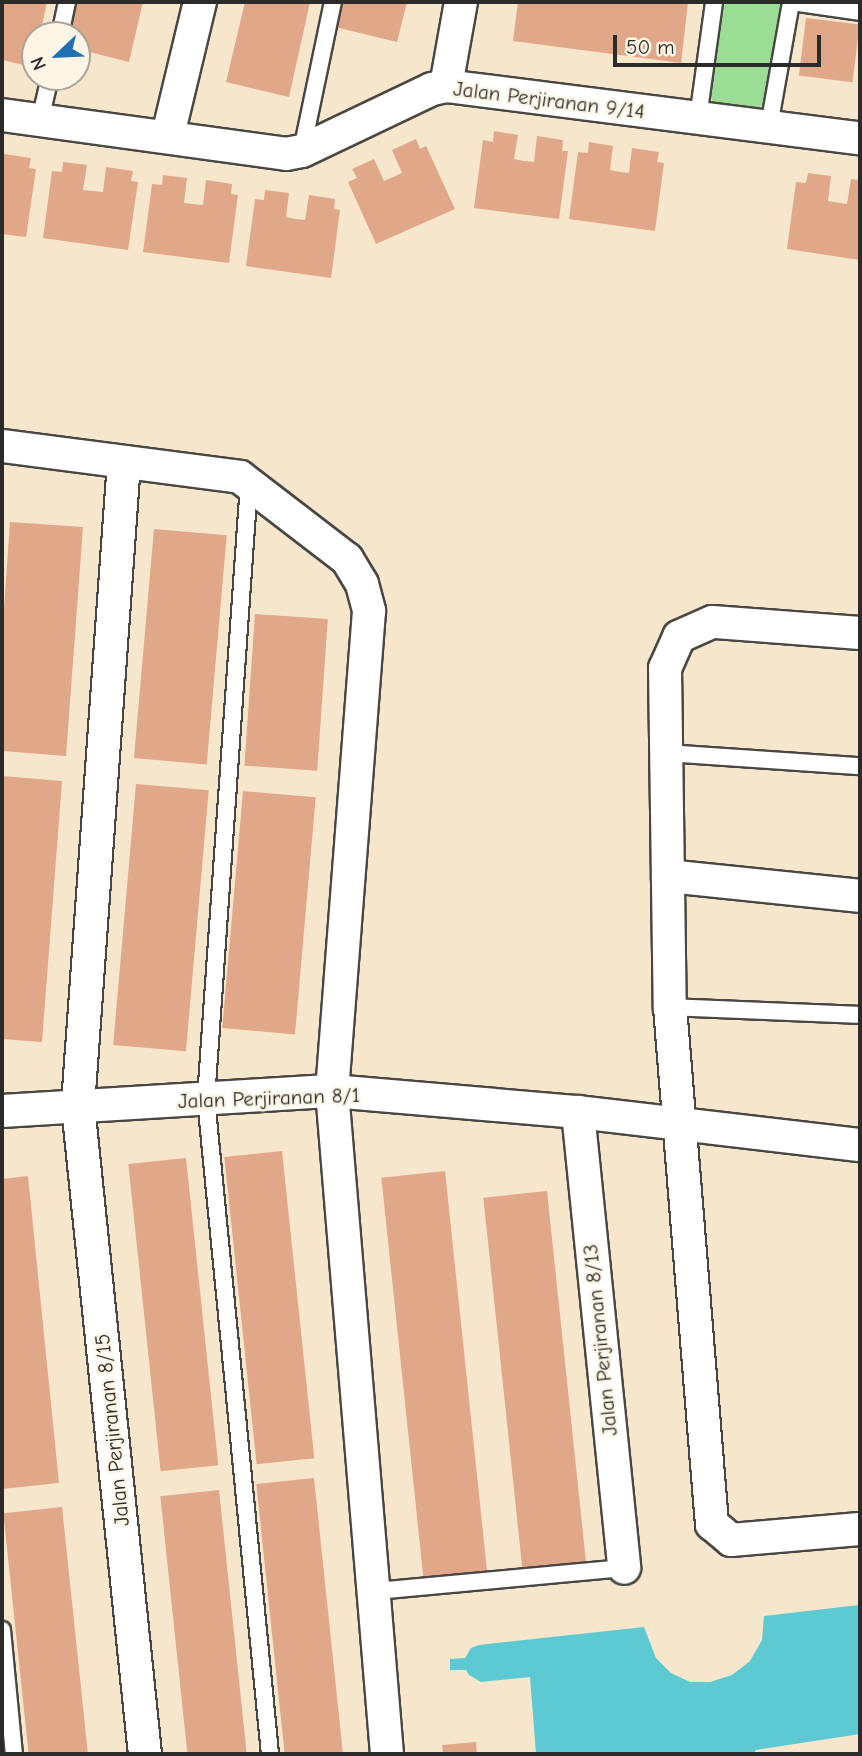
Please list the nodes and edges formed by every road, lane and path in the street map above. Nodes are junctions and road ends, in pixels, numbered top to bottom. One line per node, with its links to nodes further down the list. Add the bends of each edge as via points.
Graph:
1 (67, 2): 8 (lane)
2 (200, 2): 15 (street)
3 (333, 2): 17 (lane)
4 (461, 2): 9 (street)
5 (714, 2): 12 (lane)
6 (791, 2): 7 (lane); 14 (lane)
7 (860, 12)
8 (63, 21)
9 (446, 86): 12 (street, Jalan Perjiranan 9/14); 17 (street, Jalan Perjiranan 9/14)
10 (47, 91): 13 (lane)
11 (2, 115): 13 (street, Jalan Perjiranan 9/14)
12 (698, 118): 14 (street, Jalan Perjiranan 9/14)
13 (40, 120): 15 (street, Jalan Perjiranan 9/14)
14 (769, 127): 16 (street, Jalan Perjiranan 9/14)
15 (168, 135): 17 (street, Jalan Perjiranan 9/14, via 286,154)
16 (860, 138)
17 (302, 151)
18 (2, 446): 19 (street)
19 (124, 462): 20 (street, via 240,477); 30 (street, Jalan Perjiranan 8/15)
20 (249, 484): 28 (street, via 347,559 362,584 369,611); 29 (lane)
21 (860, 633): 22 (street, via 712,622 679,637 665,668)
22 (667, 753): 23 (lane); 24 (street)
23 (860, 766)
24 (668, 876): 25 (street); 26 (street)
25 (860, 896)
26 (670, 1007): 27 (lane); 33 (street)
27 (860, 1015)
28 (332, 1091): 29 (street, Jalan Perjiranan 8/1); 32 (street, Jalan Perjiranan 8/1); 37 (street)
29 (206, 1099): 30 (street, Jalan Perjiranan 8/1); 41 (lane)
30 (78, 1106): 31 (street, Jalan Perjiranan 8/1); 40 (street, Jalan Perjiranan 8/15)
31 (2, 1111)
32 (578, 1112): 33 (street, Jalan Perjiranan 8/1); 36 (street, Jalan Perjiranan 8/13)
33 (678, 1124): 34 (street, Jalan Perjiranan 8/1); 35 (street, via 712,1524 731,1540)
34 (860, 1145)
35 (860, 1529)
36 (624, 1568): 37 (lane)
37 (376, 1591): 42 (street)
38 (2, 1630): 39 (lane)
39 (14, 1754)
40 (145, 1754)
41 (270, 1754)
42 (387, 1754)

